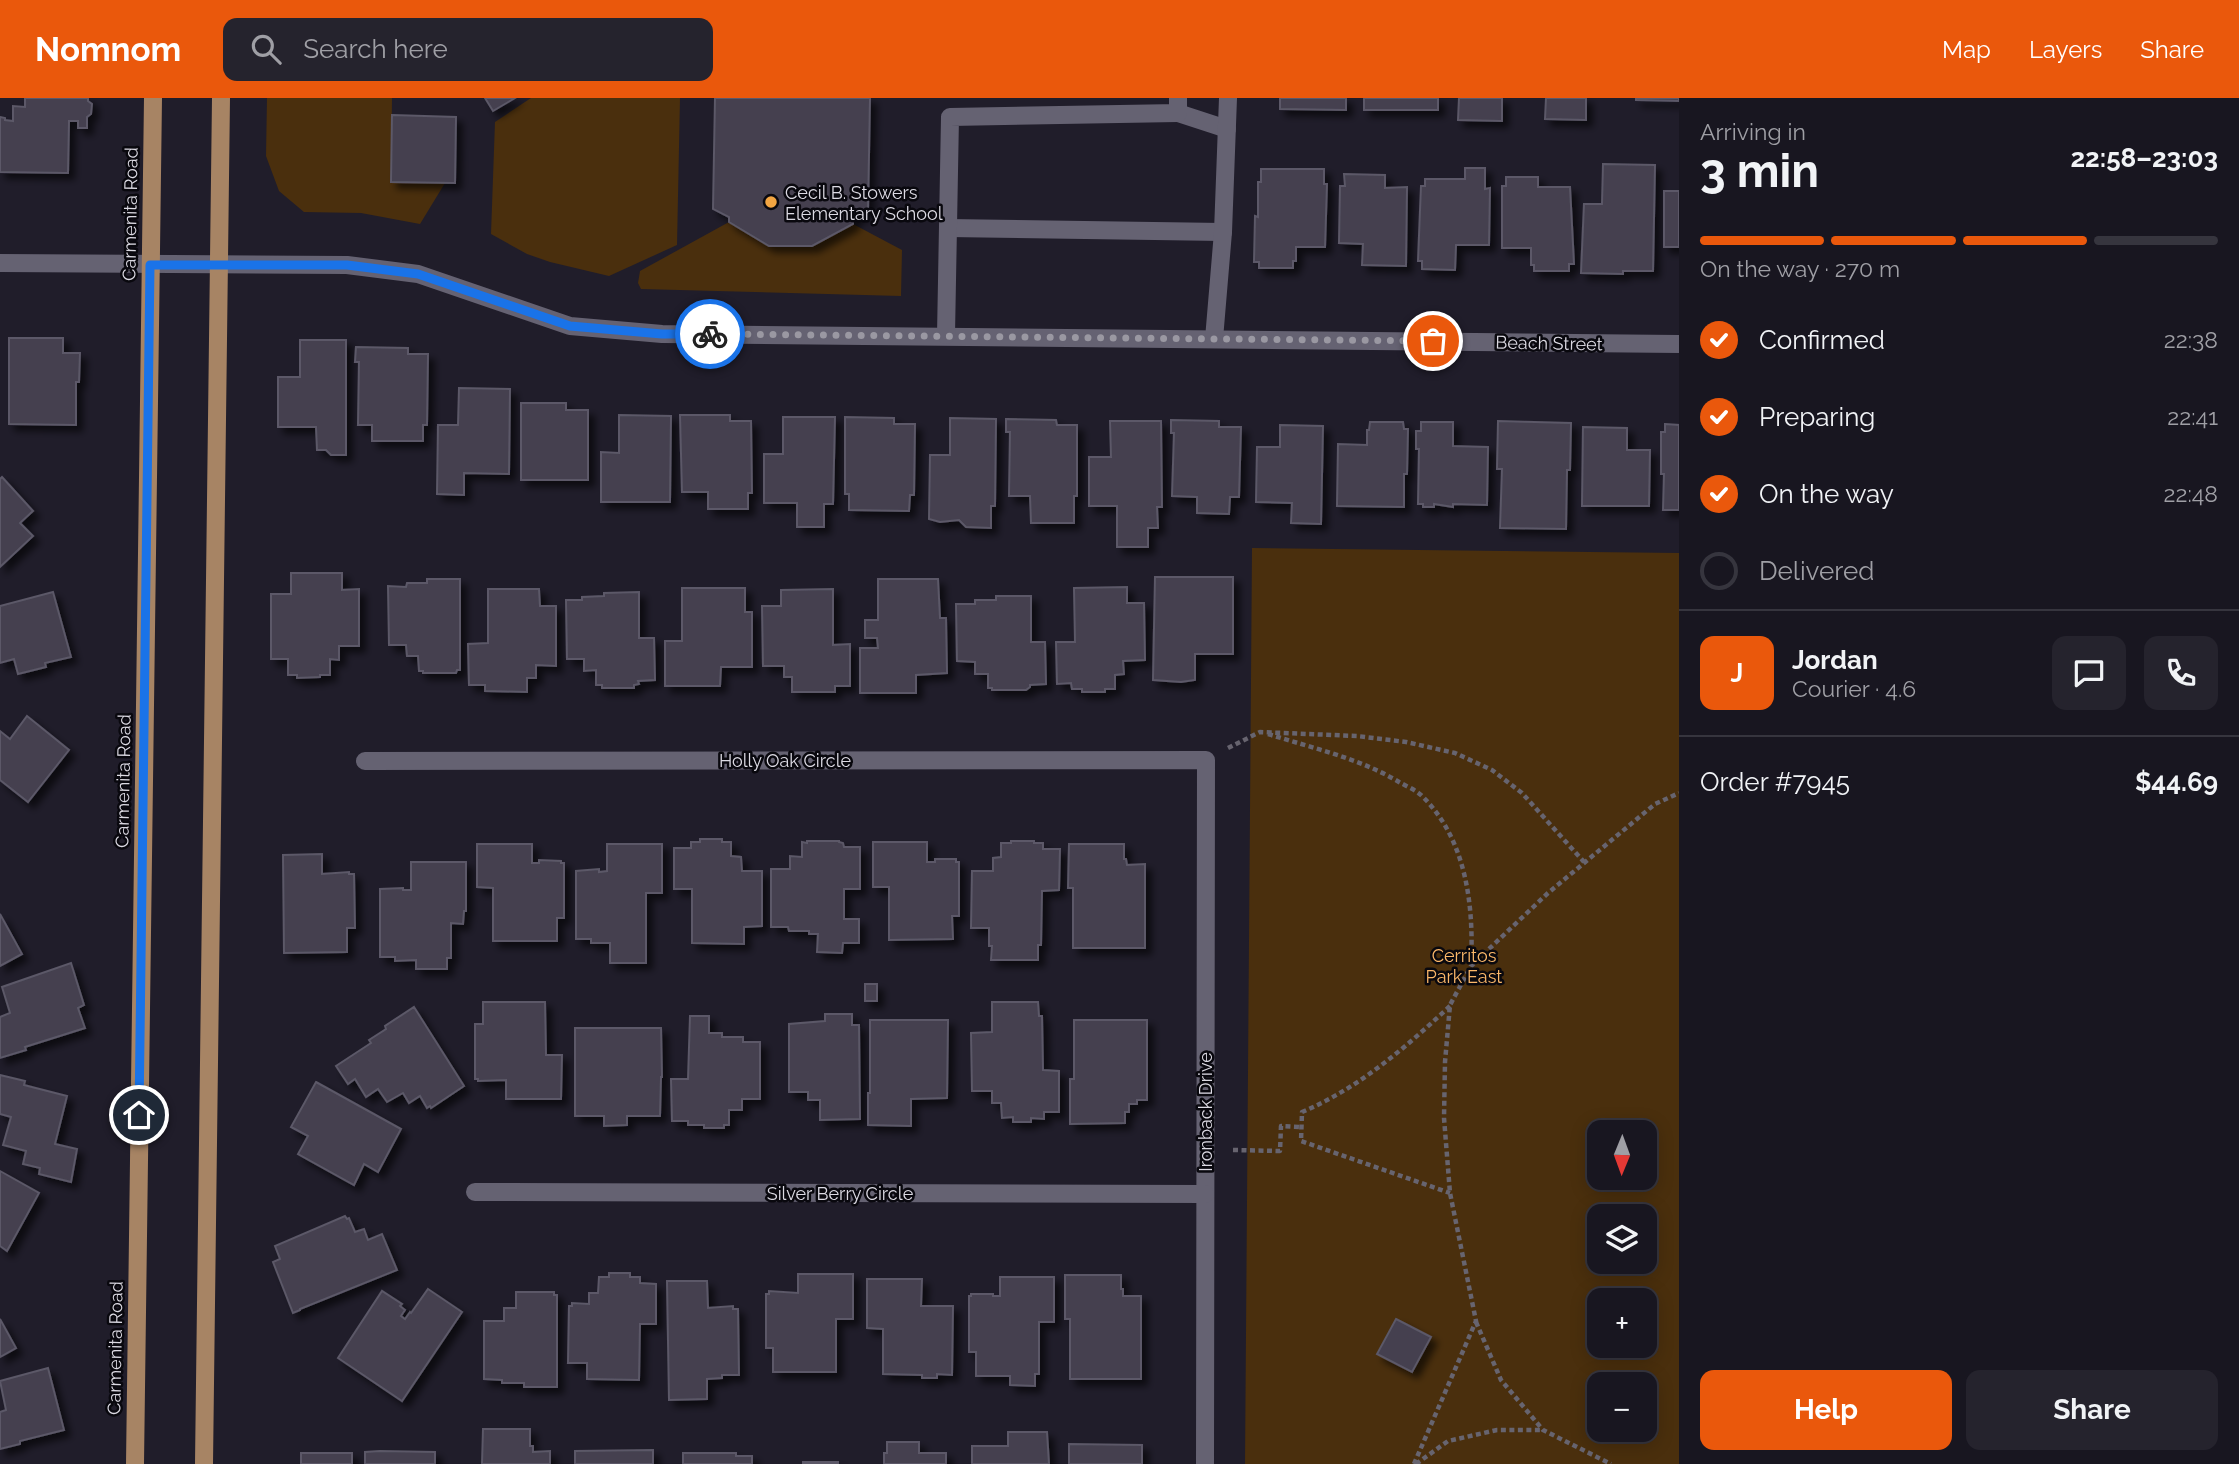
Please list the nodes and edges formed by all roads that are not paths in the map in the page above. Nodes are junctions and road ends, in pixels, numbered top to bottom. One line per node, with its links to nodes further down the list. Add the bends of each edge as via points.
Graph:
1 (153, 98): 9 (main road, Carmenita Road)
2 (221, 98): 10 (main road)
3 (1228, 98): 5 (street)
4 (1178, 105): 5 (street); 6 (street, via 950,117)
5 (1227, 129): 7 (street)
6 (948, 228): 7 (street); 11 (street)
7 (1223, 232): 12 (street)
8 (0, 263): 9 (street, Beach Street)
9 (150, 265): 10 (street, Beach Street); 18 (main road, Carmenita Road)
10 (219, 265): 11 (street, Beach Street, via 347,265 418,274 570,326 662,334); 19 (main road)
11 (946, 335): 12 (street, Beach Street)
12 (1214, 339): 13 (street, Beach Street)
13 (1679, 344)
14 (1206, 760): 15 (street, Holly Oak Circle); 17 (street, Ironback Drive)
15 (365, 761)
16 (475, 1192): 17 (street, Silver Berry Circle)
17 (1205, 1194): 20 (street, Ironback Drive)
18 (135, 1464)
19 (204, 1464)
20 (1205, 1464)

